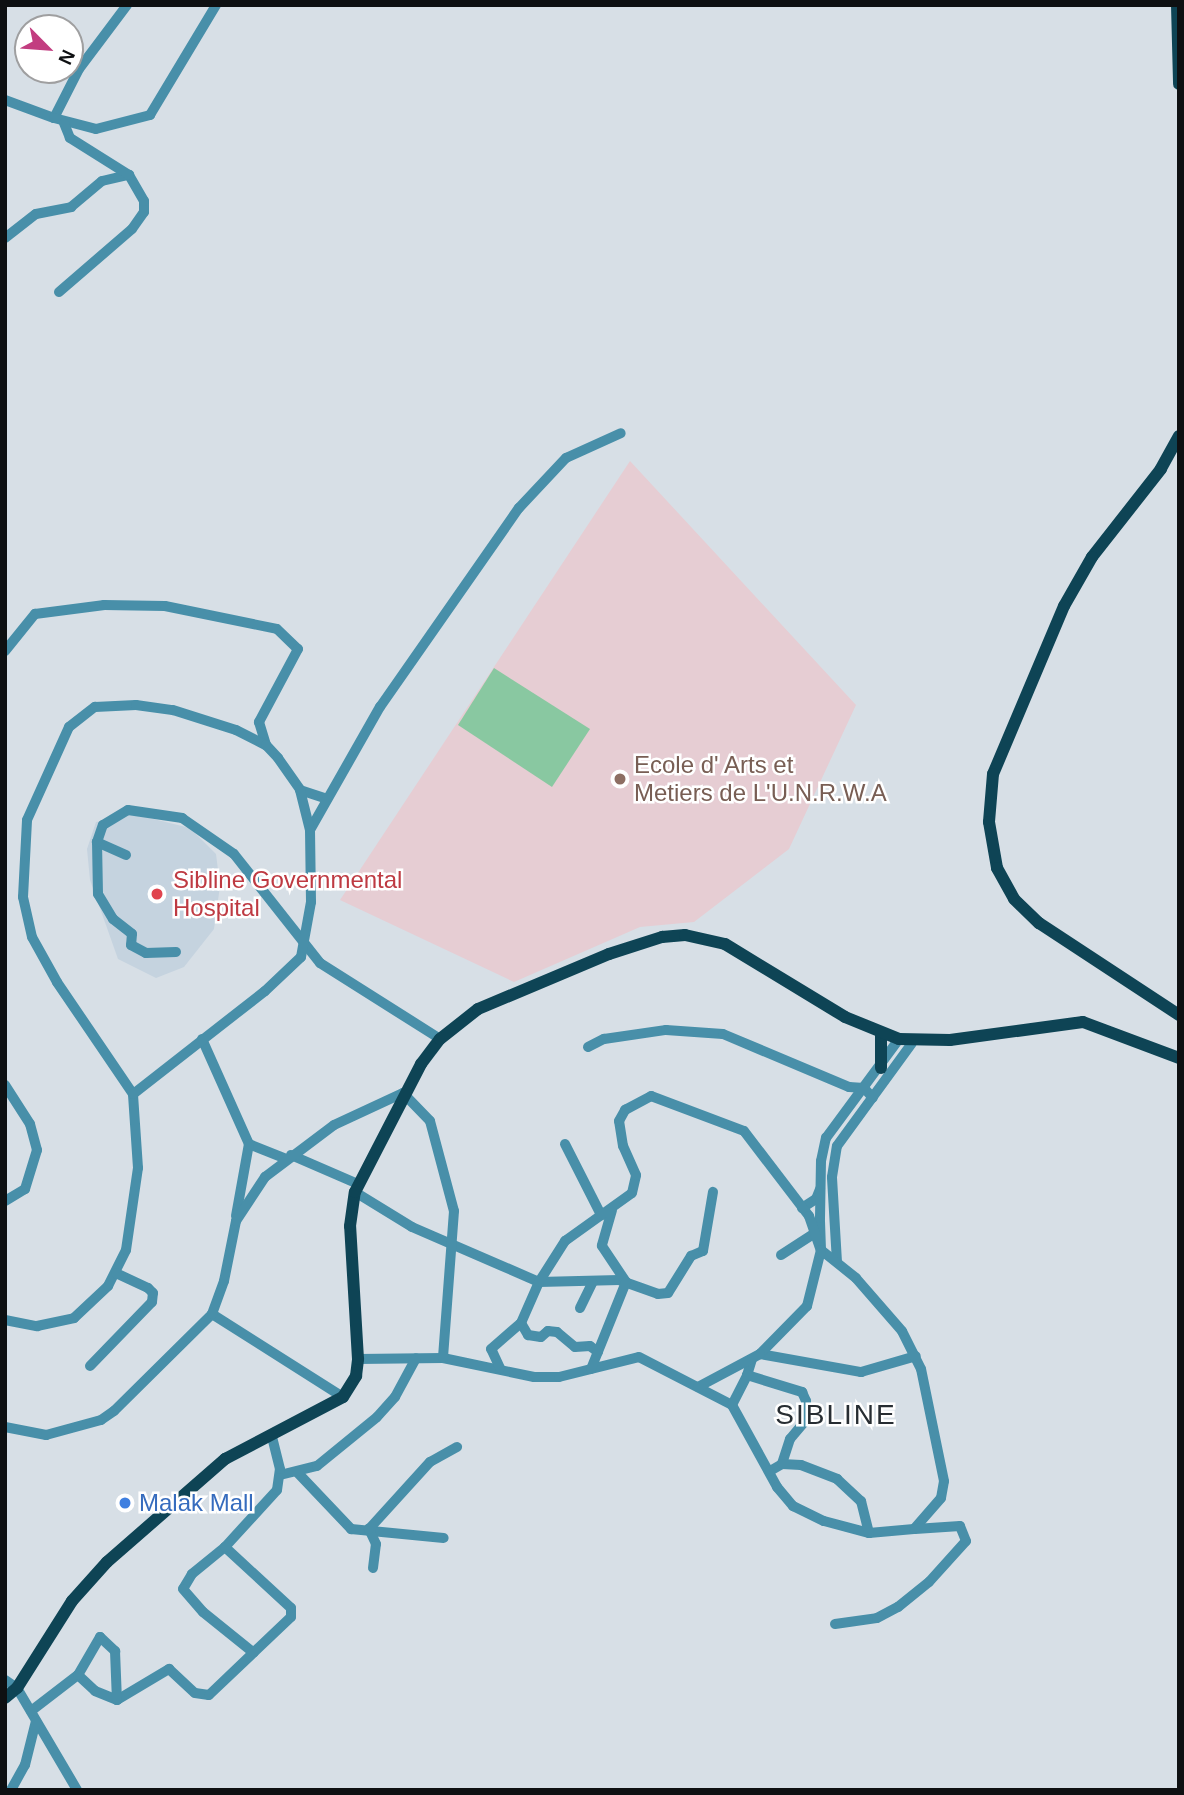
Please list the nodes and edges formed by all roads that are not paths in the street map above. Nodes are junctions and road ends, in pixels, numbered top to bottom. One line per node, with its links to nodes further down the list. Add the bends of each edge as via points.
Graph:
1 (127, 5): 6 (street, via 79,69)
2 (216, 5): 6 (street, via 150,116 108,128)
3 (1177, 5): 4 (main road)
4 (1179, 84)
5 (5, 100): 6 (street)
6 (59, 121): 7 (street, via 70,138)
7 (129, 175): 8 (street, via 102,181 71,206 36,214); 9 (street, via 144,201 144,212 132,229)
8 (5, 237)
9 (59, 292)
10 (621, 433): 17 (street, via 556,465 519,508 380,707)
11 (1179, 436): 23 (main road, via 1161,469 1092,557 1064,606 993,774 989,822 997,868 1014,899 1039,923)
12 (5, 651): 13 (street, via 26,621 43,610 152,605 267,626 284,632 298,649)
13 (259, 722): 14 (street); 15 (street)
14 (236, 730): 15 (street); 36 (street, via 158,707 89,709 69,727 27,820 23,897 32,937)
15 (266, 745): 16 (street)
16 (300, 790): 17 (street); 18 (street)
17 (327, 799): 18 (street)
18 (310, 830): 21 (street, via 312,902)
19 (97, 842): 20 (street); 21 (street, via 103,825 128,810 182,818 234,854); 22 (street, via 98,894 113,919 132,934 131,946 146,953)
20 (126, 855)
21 (306, 947): 25 (street, via 265,991); 26 (street, via 327,969)
22 (176, 952)
23 (1179, 1015)
24 (881, 1034): 26 (main road, via 814,1000 725,944 685,935 610,954 527,986 471,1013); 27 (main road); 32 (main road)
25 (202, 1039): 36 (street); 40 (street)
26 (440, 1039): 35 (main road)
27 (899, 1039): 28 (main road); 30 (street)
28 (912, 1043): 30 (street); 31 (main road, via 1083,1022)
29 (588, 1047): 34 (street, via 604,1039 666,1030 723,1034)
30 (896, 1057): 32 (street); 37 (street)
31 (1179, 1058)
32 (881, 1068): 34 (street)
33 (5, 1085): 48 (street, via 30,1124 37,1150 25,1189)
34 (864, 1088): 37 (street); 38 (street)
35 (402, 1093): 42 (street, via 364,1107); 45 (main road); 56 (street, via 428,1116 454,1211)
36 (133, 1094): 60 (street, via 139,1150 136,1191 126,1250)
37 (873, 1098): 39 (street)
38 (826, 1138): 39 (street); 43 (street)
39 (838, 1143): 44 (street)
40 (249, 1144): 42 (street); 54 (street)
41 (565, 1144): 51 (street)
42 (289, 1157): 45 (street); 54 (street, via 254,1189)
43 (820, 1174): 44 (street); 46 (street)
44 (832, 1177): 52 (street)
45 (356, 1188): 56 (street); 73 (main road, via 350,1226)
46 (820, 1188): 49 (street, via 816,1199); 53 (street)
47 (713, 1192): 62 (street, via 703,1251 691,1256 668,1293 658,1294)
48 (5, 1200)
49 (802, 1208): 50 (street, via 744,1131 651,1096 625,1110 619,1121 637,1183); 53 (street); 55 (street)
50 (612, 1210): 51 (street); 62 (street, via 602,1245)
51 (601, 1215): 61 (street, via 565,1241)
52 (832, 1216): 53 (street); 59 (street)
53 (820, 1219): 57 (street)
54 (236, 1221): 65 (street)
55 (815, 1233): 57 (street); 58 (street)
56 (451, 1244): 61 (street); 72 (street)
57 (821, 1250): 59 (street); 70 (street, via 807,1306)
58 (781, 1255)
59 (837, 1262): 69 (street, via 902,1331)
60 (117, 1273): 66 (street, via 87,1308 63,1322 37,1326); 74 (street, via 149,1288 152,1302)
61 (539, 1282): 63 (street); 67 (street)
62 (626, 1282): 63 (street); 68 (street)
63 (592, 1283): 64 (street)
64 (580, 1308)
65 (212, 1314): 79 (street); 81 (street, via 166,1364 104,1418 46,1435)
66 (5, 1320)
67 (521, 1323): 68 (street, via 528,1335 557,1332 575,1347 590,1346); 75 (street, via 491,1349)
68 (598, 1352): 76 (street)
69 (916, 1356): 70 (street, via 862,1372); 89 (street, via 944,1481 941,1499)
70 (756, 1357): 77 (street); 78 (street)
71 (416, 1358): 72 (street); 73 (street); 86 (street, via 395,1397 377,1417 317,1466)
72 (443, 1358): 75 (street)
73 (358, 1359): 79 (main road, via 356,1376)
74 (90, 1366)
75 (500, 1368): 76 (street, via 534,1377)
76 (591, 1369): 78 (street, via 639,1357)
77 (747, 1375): 80 (street); 84 (street, via 803,1392 806,1420 790,1439)
78 (698, 1387): 80 (street)
79 (343, 1397): 82 (main road)
80 (732, 1405): 85 (street)
81 (5, 1427)
82 (272, 1436): 87 (street); 98 (main road, via 216,1466 107,1562 64,1611)
83 (457, 1447): 88 (street, via 430,1462)
84 (782, 1464): 85 (street); 90 (street, via 814,1468 847,1486 861,1501)
85 (770, 1471): 90 (street, via 793,1506 824,1521)
86 (297, 1472): 87 (street); 88 (street, via 346,1526)
87 (280, 1475): 92 (street, via 273,1495)
88 (369, 1529): 91 (street); 93 (street, via 376,1544)
89 (914, 1529): 90 (street); 94 (street, via 960,1526 966,1541 929,1582 898,1607 877,1618)
90 (869, 1533)
91 (444, 1538)
92 (225, 1547): 95 (street, via 291,1608 291,1617); 95 (street, via 192,1574 183,1589 203,1612)
93 (373, 1568)
94 (835, 1624)
95 (254, 1653): 100 (street, via 209,1695 195,1693 169,1669)
96 (78, 1675): 100 (street, via 95,1691); 100 (street, via 102,1637 115,1651); 101 (street)
97 (5, 1681): 98 (street)
98 (17, 1688): 99 (main road); 101 (street)
99 (5, 1698)
100 (117, 1700)
101 (33, 1716): 102 (street, via 25,1765); 103 (street)
102 (11, 1790)
103 (77, 1790)

